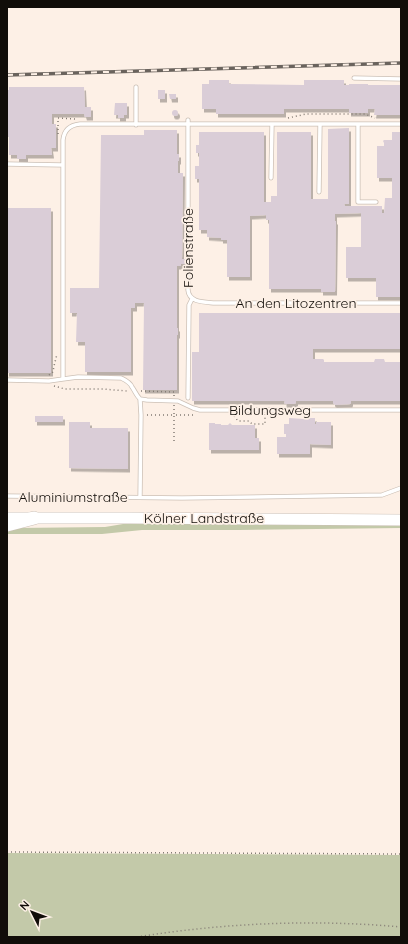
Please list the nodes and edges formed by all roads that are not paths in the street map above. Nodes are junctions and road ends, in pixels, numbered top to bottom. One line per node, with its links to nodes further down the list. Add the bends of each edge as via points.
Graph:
1 (354, 78): 2 (lane)
2 (401, 79)
3 (136, 87): 9 (lane)
4 (188, 120): 10 (lane, Folienstraße)
5 (272, 124): 6 (lane); 10 (lane); 13 (lane)
6 (320, 124): 7 (lane); 14 (lane)
7 (358, 124): 8 (lane); 15 (lane, via 358,202)
8 (401, 124)
9 (136, 125): 10 (lane); 12 (lane, via 76,124 70,127 64,136)
10 (188, 125): 16 (lane, Folienstraße, via 188,292)
11 (7, 164): 12 (lane)
12 (63, 165): 18 (lane)
13 (271, 178)
14 (319, 192)
15 (376, 202)
16 (192, 299): 17 (lane, An den Litozentren, via 215,303); 21 (lane, Folienstraße, via 189,305)
17 (401, 303)
18 (63, 379): 19 (lane); 20 (lane, via 121,378 132,386)
19 (7, 380)
20 (140, 398): 22 (lane, Bildungsweg, via 178,401 200,410); 25 (lane)
21 (188, 398)
22 (401, 410)
23 (401, 488): 25 (lane, Aluminiumstraße, via 382,495)
24 (7, 496): 25 (lane, Aluminiumstraße)
25 (140, 497)
26 (7, 518): 27 (main road, Kölner Landstraße)
27 (34, 518): 28 (main road, Kölner Landstraße); 29 (highway)
28 (401, 520)
29 (7, 525)

